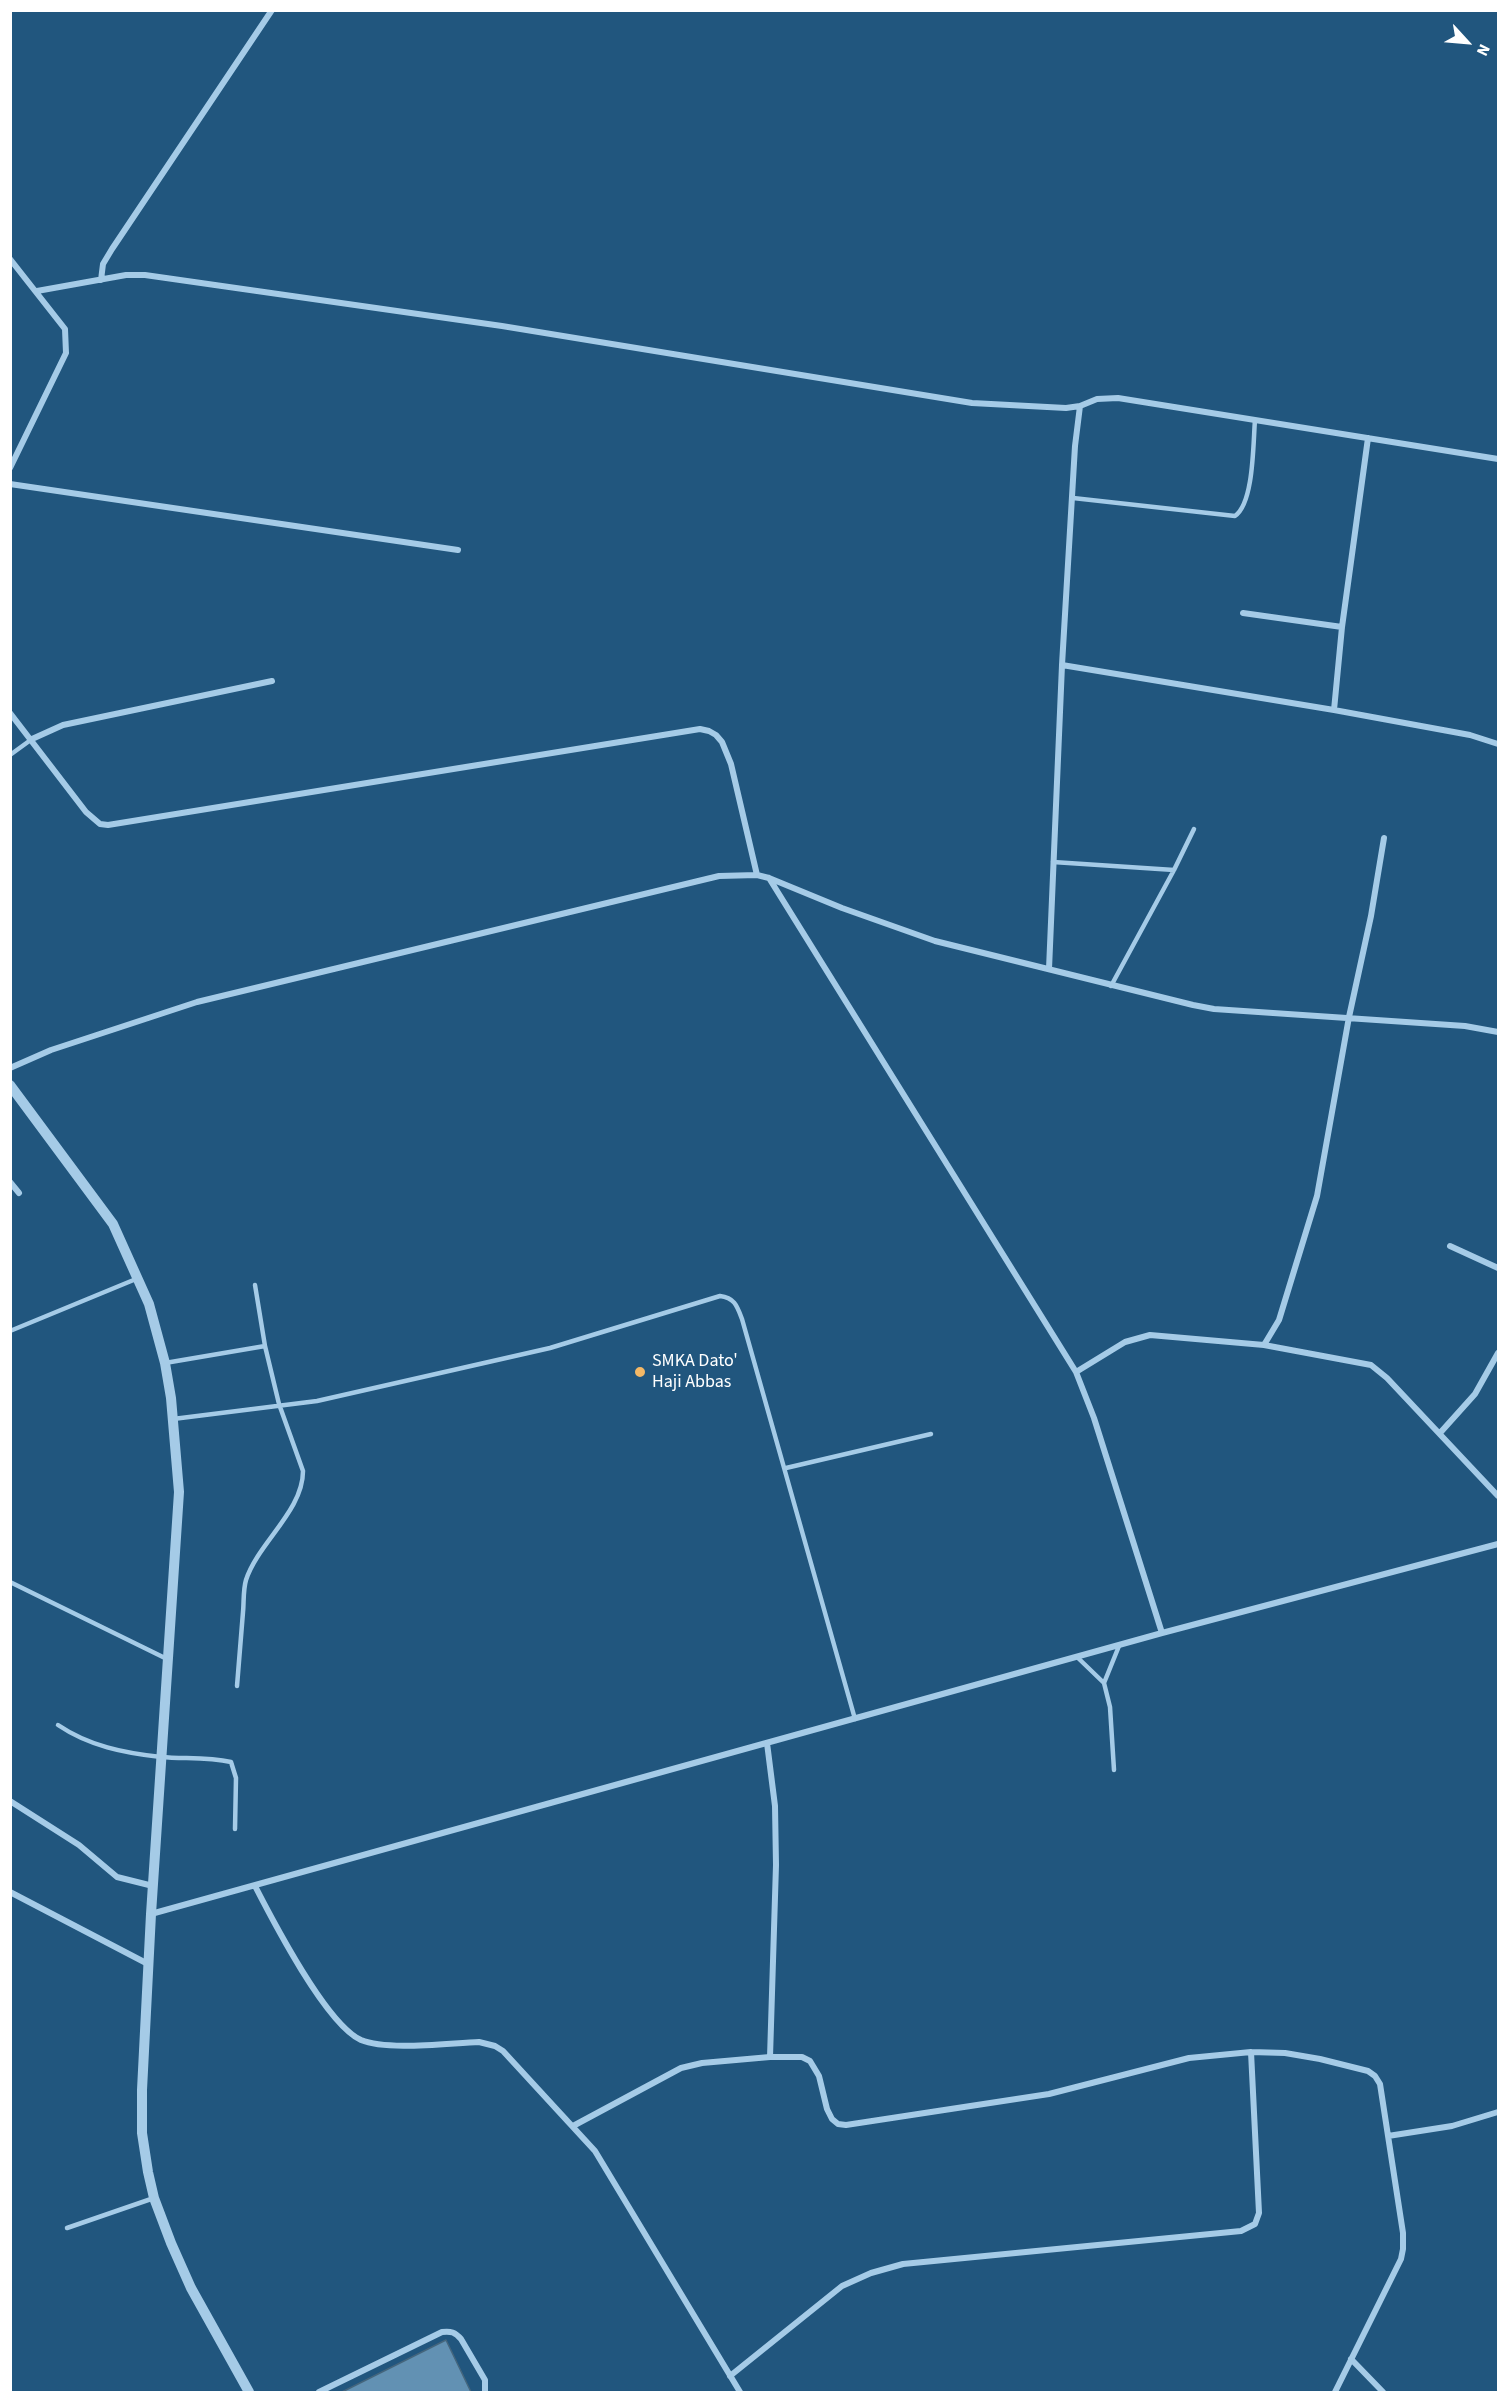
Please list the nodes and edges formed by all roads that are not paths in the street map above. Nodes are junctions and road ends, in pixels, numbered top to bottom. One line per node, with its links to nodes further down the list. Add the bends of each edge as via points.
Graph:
1 (272, 10): 3 (street, via 112,249 103,264)
2 (10, 259): 4 (street)
3 (101, 280): 4 (street); 5 (street, via 145,275 536,331 972,403)
4 (37, 291): 9 (street, via 65,329 66,353)
5 (1080, 406): 6 (street, via 1097,399 1118,398); 11 (street)
6 (1255, 420): 7 (street); 11 (lane, via 1248,497 1236,516)
7 (1368, 438): 8 (street); 14 (street)
8 (1498, 459)
9 (10, 468)
10 (10, 484): 12 (street)
11 (1073, 498): 15 (street)
12 (458, 550)
13 (1243, 613): 14 (street)
14 (1342, 627): 17 (street)
15 (1062, 666): 17 (street); 24 (street)
16 (272, 681): 19 (street, via 63,726)
17 (1334, 710): 20 (street)
18 (10, 713): 19 (street)
19 (32, 740): 21 (lane); 26 (street, via 86,812 100,824 108,825 700,729 722,742 731,764)
20 (1498, 744)
21 (10, 755)
22 (1194, 828): 25 (lane)
23 (1384, 838): 30 (street)
24 (1053, 862): 25 (lane); 28 (street)
25 (1174, 870): 29 (lane)
26 (757, 875): 27 (street); 32 (street, via 719,876 197,1002 51,1050)
27 (769, 878): 28 (street, via 935,941); 45 (street)
28 (1049, 969): 29 (street)
29 (1111, 986): 30 (street, via 1214,1008)
30 (1349, 1017): 31 (street); 41 (street, via 1317,1196 1279,1320)
31 (1498, 1032)
32 (10, 1068)
33 (10, 1085): 38 (street, via 113,1224)
34 (10, 1182): 35 (street)
35 (19, 1193)
36 (1450, 1246): 37 (street)
37 (1498, 1268)
38 (139, 1278): 40 (lane); 44 (street)
39 (255, 1286): 42 (lane)
40 (10, 1331)
41 (1264, 1345): 45 (street, via 1150,1335 1125,1342); 48 (street, via 1371,1365)
42 (265, 1346): 44 (lane); 46 (lane)
43 (1498, 1353): 48 (street, via 1475,1395)
44 (165, 1363): 47 (street)
45 (1076, 1372): 54 (street)
46 (279, 1404): 47 (lane); 50 (lane, via 317,1401 550,1348 720,1296 729,1297 742,1319); 59 (lane, via 303,1480 246,1582)
47 (173, 1419): 57 (street, via 179,1492)
48 (1440, 1433): 51 (street)
49 (931, 1434): 50 (lane)
50 (786, 1468): 60 (lane)
51 (1498, 1496)
52 (1498, 1544): 54 (street)
53 (10, 1582): 57 (lane)
54 (1162, 1633): 55 (street)
55 (1119, 1646): 56 (street); 58 (lane)
56 (1077, 1657): 58 (lane); 60 (street)
57 (167, 1659): 63 (street)
58 (1104, 1683): 64 (lane, via 1110,1707)
59 (237, 1686)
60 (855, 1719): 62 (street)
61 (58, 1725): 63 (lane, via 92,1744)
62 (767, 1743): 68 (street); 73 (street, via 775,1806 776,1865)
63 (161, 1757): 66 (lane, via 231,1762 236,1778); 67 (street)
64 (1114, 1770)
65 (10, 1801): 67 (street, via 79,1845 117,1877)
66 (235, 1829)
67 (153, 1886): 70 (street)
68 (255, 1886): 70 (street); 75 (street, via 302,1971 351,2033 383,2045 479,2042 495,2046)
69 (10, 1892): 71 (street)
70 (151, 1914): 71 (street)
71 (148, 1964): 77 (street, via 142,2133)
72 (1251, 2052): 73 (street, via 1189,2058 1049,2094 846,2125 832,2119 819,2076 810,2061 802,2057); 76 (street, via 1285,2053 1368,2071 1380,2084); 80 (street, via 1259,2213 1255,2224 1241,2231 903,2264 871,2273 842,2286)
73 (770, 2057): 75 (street, via 681,2068)
74 (1498, 2112): 76 (street, via 1452,2126)
75 (573, 2126): 80 (street, via 595,2151)
76 (1388, 2136): 79 (street, via 1403,2249)
77 (154, 2198): 78 (lane); 81 (street, via 191,2288)
78 (67, 2228)
79 (1351, 2359): 85 (street); 86 (street)
80 (730, 2376): 84 (street)
81 (249, 2392)
82 (319, 2392): 83 (street, via 449,2331 461,2339 485,2380)
83 (485, 2392)
84 (740, 2392)
85 (1335, 2392)
86 (1383, 2392)

